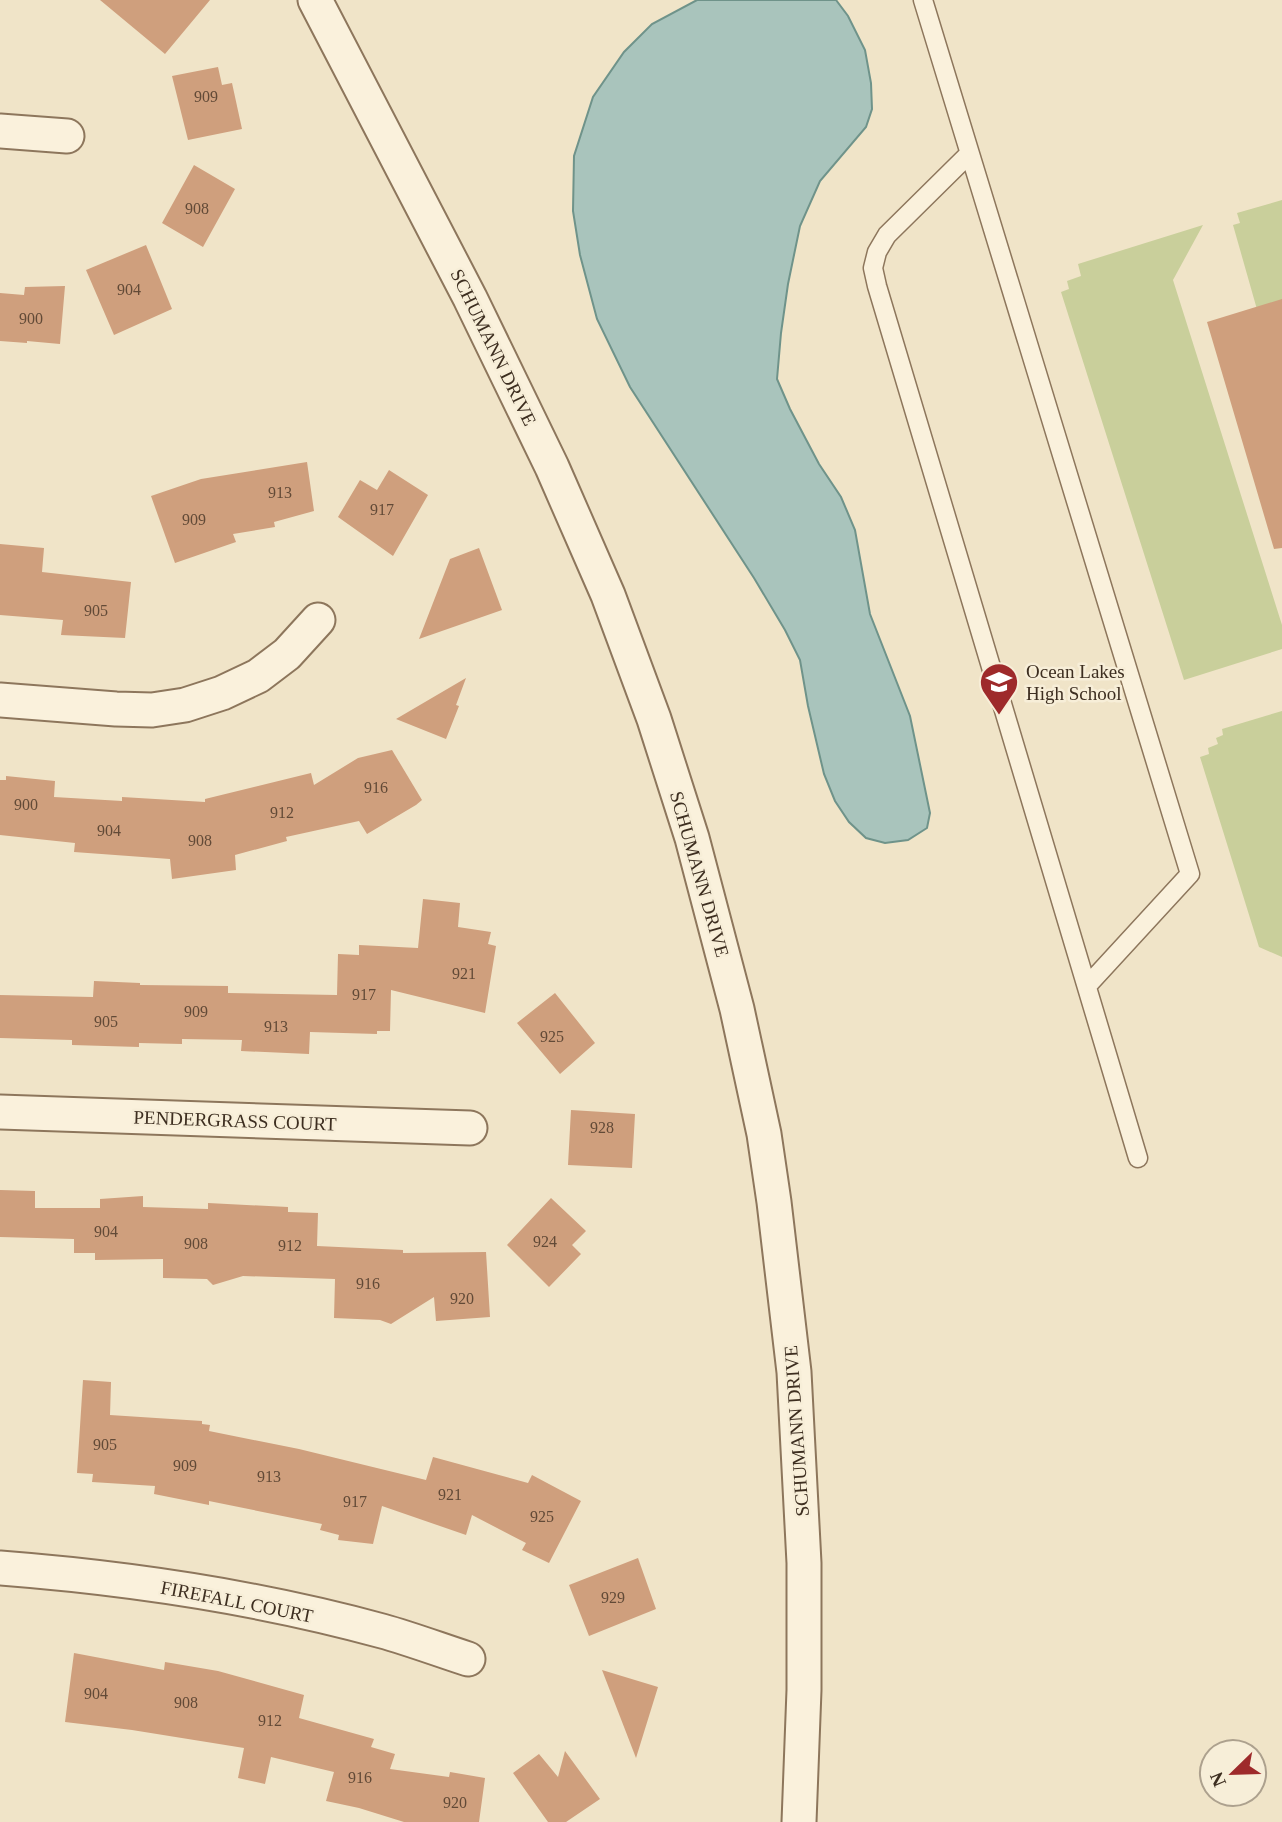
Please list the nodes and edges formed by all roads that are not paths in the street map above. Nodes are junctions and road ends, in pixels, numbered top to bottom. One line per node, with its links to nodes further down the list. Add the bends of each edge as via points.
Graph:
1 (315, 0): 14 (street, SCHUMANN DRIVE, via 464,285 552,467 608,595 692,838 764,1134 794,1372 804,1563)
2 (923, 0): 5 (lane)
3 (0, 131): 4 (street)
4 (66, 136)
5 (969, 154): 8 (lane, via 887,235 873,268); 8 (lane, via 1190,874)
6 (318, 620): 7 (street, via 287,654 258,676 185,705 140,710)
7 (0, 700)
8 (1087, 986): 11 (lane)
9 (0, 1112): 10 (street, PENDERGRASS COURT)
10 (470, 1128)
11 (1138, 1158)
12 (0, 1568): 13 (street, FIREFALL COURT, via 179,1588 282,1607)
13 (468, 1659)
14 (799, 1822)

